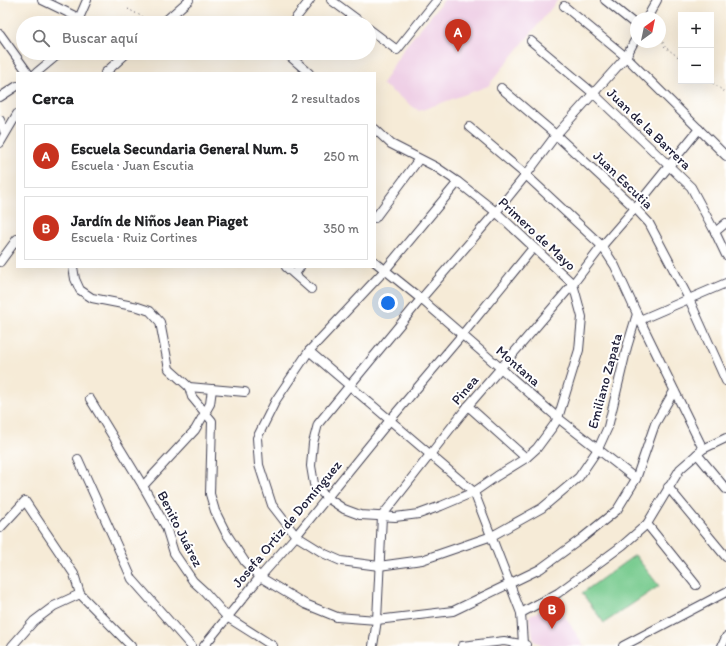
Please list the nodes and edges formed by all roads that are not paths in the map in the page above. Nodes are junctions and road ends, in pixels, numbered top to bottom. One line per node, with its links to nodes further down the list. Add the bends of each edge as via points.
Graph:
1 (42, 0): 11 (street)
2 (87, 0): 12 (street)
3 (189, 0): 13 (street)
4 (310, 0): 14 (street)
5 (331, 0): 15 (street)
6 (437, 0): 18 (street, via 397,50)
7 (605, 0): 16 (street)
8 (657, 0): 10 (street)
9 (564, 6): 22 (street)
10 (650, 12)
11 (69, 16)
12 (80, 16)
13 (171, 16)
14 (297, 16)
15 (353, 16)
16 (630, 20)
17 (0, 34): 21 (street)
18 (376, 34)
19 (531, 41): 33 (street, Juan de la Barrera)
20 (630, 48): 22 (street, Primero de Mayo)
21 (16, 56)
22 (626, 56): 33 (street, Primero de Mayo); 38 (street)
23 (19, 60): 27 (street)
24 (52, 60): 28 (street)
25 (119, 60): 29 (street)
26 (294, 60): 30 (street)
27 (27, 72)
28 (37, 72)
29 (106, 72)
30 (308, 72)
31 (16, 87): 34 (street)
32 (501, 88): 41 (street, Juan Escutia)
33 (594, 94): 41 (street, Primero de Mayo); 45 (street, Juan de la Barrera)
34 (0, 97)
35 (16, 116): 40 (street)
36 (0, 120): 40 (street)
37 (469, 127): 46 (street, Emiliano Zapata)
38 (699, 129): 43 (street); 45 (street, Pinea)
39 (376, 130): 44 (street, Primero de Mayo, via 391,144)
40 (5, 133): 42 (street)
41 (556, 135): 46 (street, Primero de Mayo); 48 (street, Juan Escutia)
42 (0, 143)
43 (726, 156)
44 (419, 159): 47 (street, Primero de Mayo); 50 (street)
45 (668, 166): 48 (street, Pinea); 52 (street, Juan de la Barrera, via 691,187)
46 (526, 175): 49 (street, Primero de Mayo); 54 (street, Emiliano Zapata)
47 (458, 182): 49 (street, Primero de Mayo); 62 (street, Emiliano Zapata)
48 (635, 208): 54 (street, Pinea); 68 (street, Juan Escutia, via 649,223)
49 (496, 212): 55 (street, Primero de Mayo); 67 (street, Primero de Mayo)
50 (376, 217)
51 (726, 223): 52 (street)
52 (715, 232): 56 (street, Juan de la Barrera)
53 (16, 240): 57 (street)
54 (602, 246): 65 (street, Pinea); 69 (street, Emiliano Zapata, via 615,266)
55 (533, 248): 65 (street, Primero de Mayo); 70 (street, Josefa Ortiz de Domínguez)
56 (726, 255)
57 (1, 259)
58 (376, 263): 62 (street, Montana)
59 (73, 268): 75 (street, via 80,290 92,298 150,311 160,322 169,369)
60 (287, 268): 63 (street)
61 (299, 268): 63 (street)
62 (386, 269): 67 (street, Montana); 71 (street, Emiliano Zapata)
63 (295, 274): 66 (street)
64 (726, 283): 68 (street)
65 (573, 284): 72 (street, Pinea); 82 (street, Primero de Mayo, via 582,317 579,350)
66 (311, 289)
67 (421, 299): 70 (street, Montana); 74 (street, Primero de Mayo)
68 (689, 300): 69 (street); 73 (street, Juan Escutia)
69 (638, 317): 77 (street, Emiliano Zapata); 85 (street, Emiliano Zapata, via 627,347 608,427)
70 (462, 335): 72 (street, Montana); 83 (street, Josefa Ortiz de Domínguez)
71 (309, 350): 74 (street); 99 (street, Emiliano Zapata, via 276,400 257,438 259,465 272,505)
72 (500, 368): 80 (street, Pinea); 82 (street, Montana)
73 (726, 381)
74 (351, 386): 83 (street); 95 (street, Primero de Mayo, via 318,424 313,442 311,466 314,484)
75 (189, 387): 76 (street); 81 (street, via 192,397)
76 (212, 389): 78 (street); 81 (street, via 210,404)
77 (674, 391): 86 (street, Emiliano Zapata); 90 (street, via 655,424)
78 (245, 392)
79 (90, 399): 91 (street, Benito Juárez)
80 (468, 406): 87 (street, Pinea); 89 (street)
81 (205, 413): 91 (street, via 195,430); 103 (street, via 212,421 210,494 215,510 245,562)
82 (558, 418): 85 (street, Montana); 89 (street, Primero de Mayo, via 537,448)
83 (390, 420): 87 (street); 95 (street, Josefa Ortiz de Domínguez)
84 (726, 438): 86 (street)
85 (598, 449): 90 (street, Montana); 100 (street, Emiliano Zapata, via 579,477 542,508)
86 (700, 451): 92 (street, via 680,469); 93 (street, Emiliano Zapata)
87 (430, 454): 94 (street); 96 (street, Pinea)
88 (78, 458): 115 (street, via 132,579)
89 (526, 458): 94 (street, Primero de Mayo)
90 (636, 479): 104 (street, via 617,510 540,569)
91 (143, 486): 109 (street, Benito Juárez, via 166,527 174,553 193,581)
92 (668, 487): 97 (street); 101 (street)
93 (726, 489)
94 (474, 492): 96 (street, Primero de Mayo, via 419,514); 100 (street)
95 (326, 497): 96 (street, Primero de Mayo, via 344,509 360,515); 99 (street, Josefa Ortiz de Domínguez)
96 (382, 516): 102 (street)
97 (646, 524): 105 (street); 108 (street, via 558,593)
98 (0, 528): 107 (street, via 25,501 74,574)
99 (296, 536): 102 (street, Emiliano Zapata, via 341,561); 103 (street, Josefa Ortiz de Domínguez)
100 (492, 536): 102 (street, Emiliano Zapata, via 422,560); 104 (street)
101 (726, 557)
102 (379, 566): 110 (street)
103 (260, 577): 109 (street, Josefa Ortiz de Domínguez); 110 (street, via 305,604 337,616)
104 (510, 584): 108 (street); 110 (street, via 453,611)
105 (696, 585)
106 (726, 592): 120 (street)
107 (80, 594): 113 (street, via 54,606 34,621); 114 (street)
108 (521, 613): 112 (street)
109 (227, 617): 116 (street, Josefa Ortiz de Domínguez); 117 (street, Benito Juárez)
110 (377, 620): 118 (street)
111 (726, 637): 121 (street)
112 (524, 645): 119 (street, via 504,641)
113 (12, 646)
114 (131, 646)
115 (192, 646)
116 (204, 646)
117 (273, 646)
118 (373, 646)
119 (462, 646)
120 (623, 646)
121 (722, 646)

